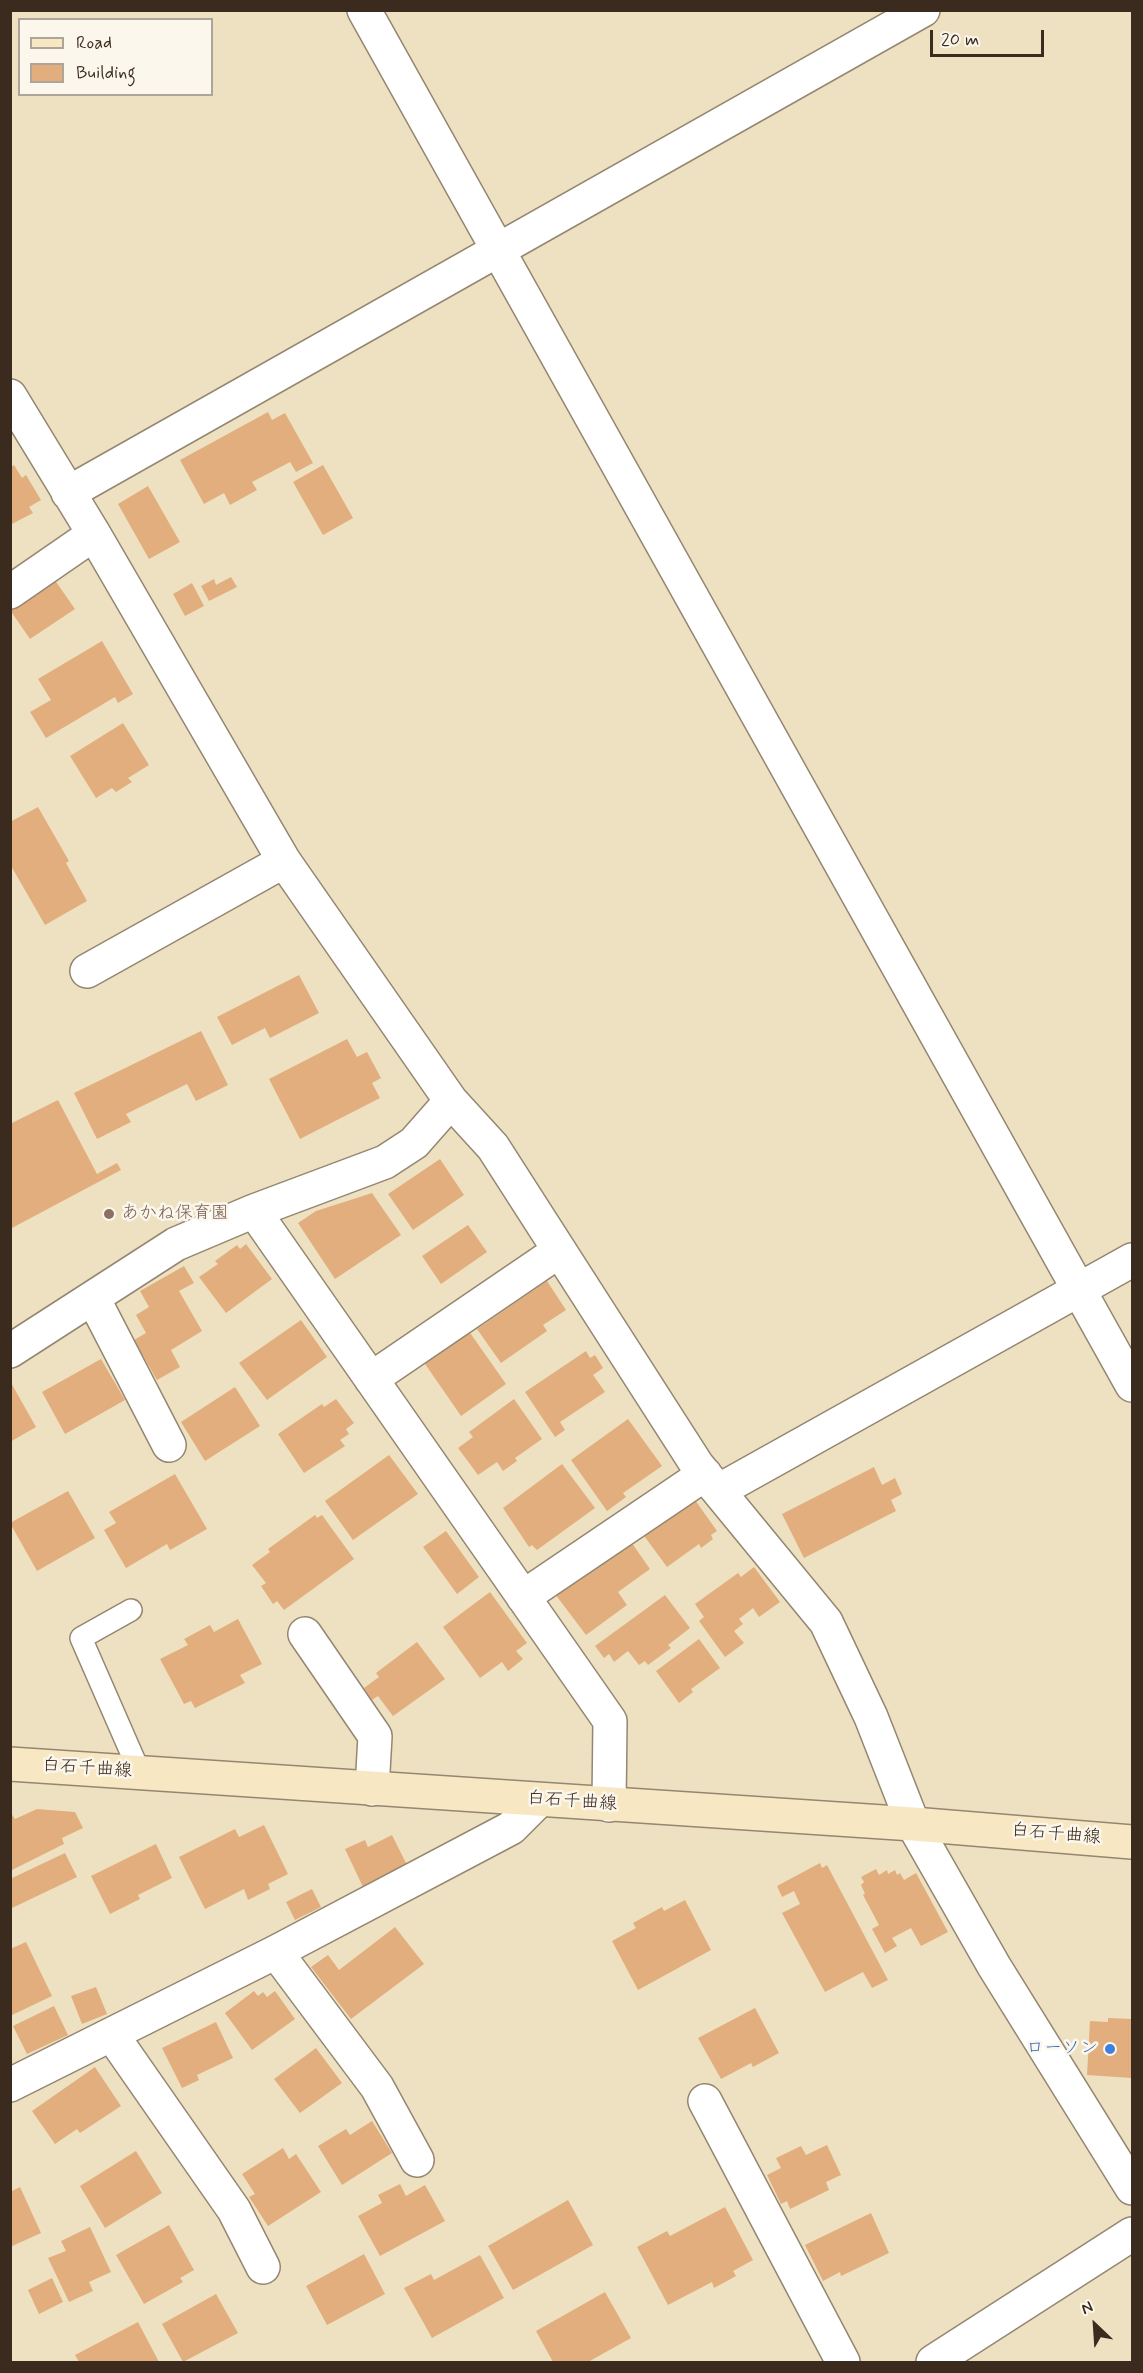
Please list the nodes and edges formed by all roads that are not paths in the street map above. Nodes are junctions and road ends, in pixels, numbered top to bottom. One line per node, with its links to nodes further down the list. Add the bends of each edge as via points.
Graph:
1 (364, 10): 3 (street)
2 (923, 10): 3 (street)
3 (497, 251): 6 (street); 15 (street)
4 (10, 396): 5 (street)
5 (19, 430): 6 (street)
6 (68, 494): 7 (street)
7 (94, 534): 8 (street); 9 (street)
8 (10, 592)
9 (284, 861): 10 (street); 11 (street)
10 (87, 970)
11 (450, 1101): 12 (street, via 414,1143 385,1162); 13 (street, via 493,1147)
12 (254, 1211): 16 (street, via 176,1244); 18 (street)
13 (559, 1251): 18 (street); 21 (street, via 696,1465)
14 (1132, 1260): 15 (street)
15 (1079, 1289): 19 (street); 21 (street)
16 (93, 1298): 17 (street); 20 (street)
17 (10, 1351)
18 (371, 1379): 22 (street)
19 (1132, 1385)
20 (168, 1445)
21 (712, 1482): 22 (street); 30 (street, via 826,1622 871,1717)
22 (523, 1597): 29 (street, via 610,1721)
23 (131, 1610): 26 (lane, via 81,1638)
24 (305, 1634): 27 (street, via 375,1736)
25 (10, 1764): 26 (main road, 白石千曲線)
26 (140, 1773): 27 (main road, 白石千曲線)
27 (372, 1789): 28 (main road, 白石千曲線)
28 (539, 1800): 29 (main road, 白石千曲線); 32 (street, via 511,1828)
29 (609, 1805): 30 (main road, 白石千曲線)
30 (913, 1824): 31 (main road, 白石千曲線); 37 (street, via 994,1966)
31 (1132, 1842)
32 (276, 1952): 33 (street); 36 (street, via 377,2087)
33 (112, 2035): 34 (street); 39 (street, via 234,2211)
34 (10, 2085)
35 (705, 2101): 40 (street)
36 (417, 2160)
37 (1132, 2188)
38 (1132, 2234): 41 (street)
39 (263, 2267)
40 (843, 2362)
41 (933, 2362)

